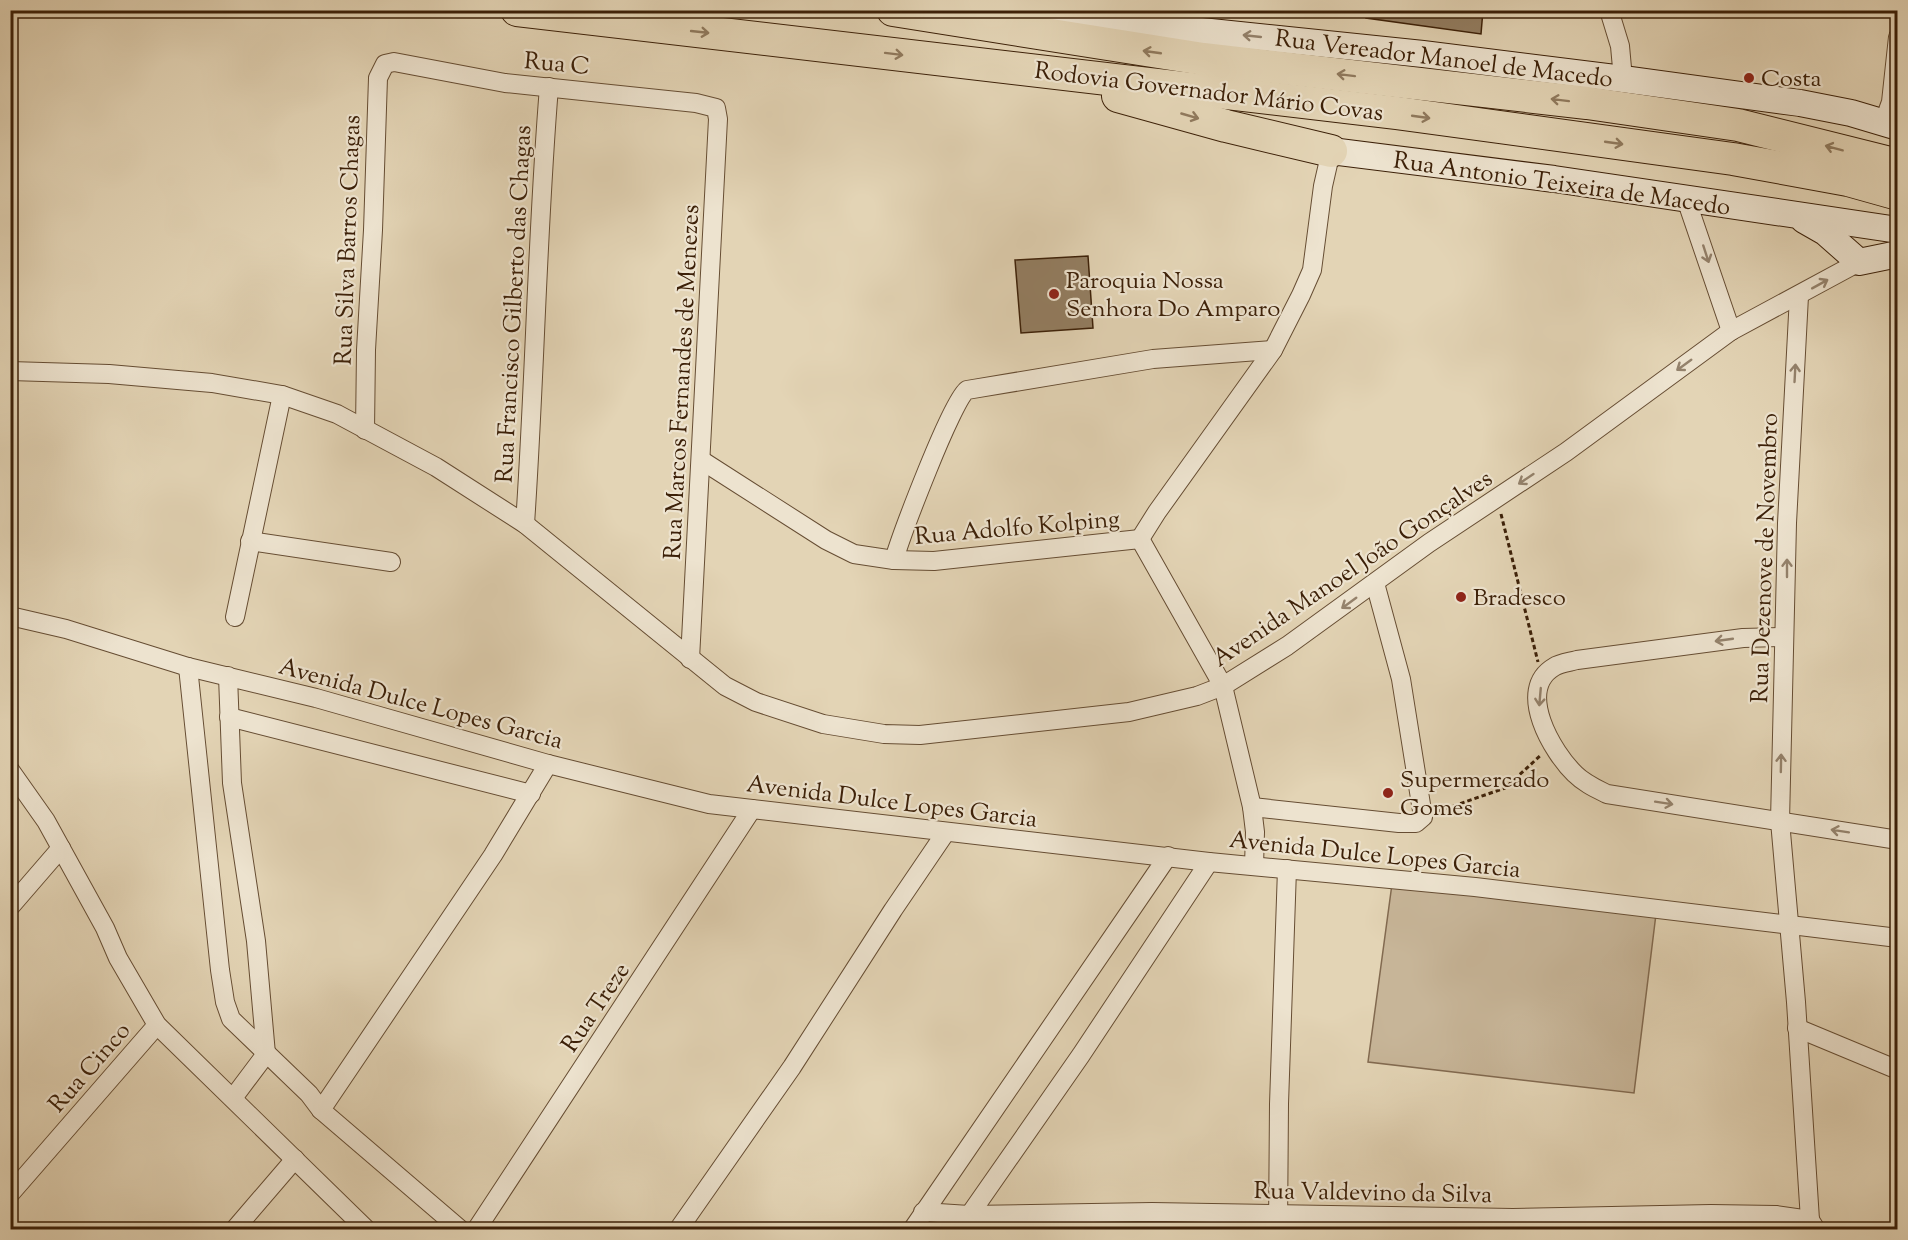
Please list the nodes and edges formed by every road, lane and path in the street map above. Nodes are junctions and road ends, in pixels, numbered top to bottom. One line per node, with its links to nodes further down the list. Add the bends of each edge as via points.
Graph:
1 (517, 10): 7 (highway, Rodovia Governador Mário Covas, one-way to 7)
2 (893, 10): 13 (highway, Rodovia Governador Mário Covas, one-way to 2, via 1726,123 1203,59)
3 (1000, 10): 8 (street, Rua Vereador Manoel de Macedo, one-way to 3)
4 (1609, 10): 8 (street, via 1620,46)
5 (1898, 37): 11 (street)
6 (394, 62): 9 (street, Rua C, via 472,78); 26 (street, Rua Silva Barros Chagas, via 385,64 378,78)
7 (1033, 71): 12 (highway, one-way to 12, via 1226,126); 13 (highway, Rodovia Governador Mário Covas, one-way to 13, via 1397,113 1732,159 1827,176)
8 (1623, 79): 11 (street, Rua Vereador Manoel de Macedo)
9 (549, 87): 10 (street, Rua C, via 687,101); 29 (street, Rua Francisco Gilberto das Chagas)
10 (716, 108): 27 (street, Rua Marcos Fernandes de Menezes)
11 (1894, 119)
12 (1331, 151): 14 (street, Rua Antonio Teixeira de Macedo); 23 (street, Rua Adolfo Kolping, via 1312,270)
13 (1892, 178)
14 (1686, 199): 15 (street, Rua Antonio Teixeira de Macedo); 17 (street)
15 (1718, 202): 16 (street, Rua Antonio Teixeira de Macedo); 17 (street)
16 (1792, 215): 18 (street, Rua Antonio Teixeira de Macedo); 20 (street, via 1825,232)
17 (1698, 230): 22 (street, one-way to 22)
18 (1898, 230)
19 (1898, 254): 20 (street)
20 (1859, 262): 21 (street, Avenida Manoel João Gonçalves, one-way to 20)
21 (1799, 296): 22 (street, Avenida Manoel João Gonçalves); 37 (street, Rua Dezenove de Novembro, one-way to 21)
22 (1731, 331): 28 (street, Avenida Manoel João Gonçalves, one-way to 28)
23 (1273, 350): 30 (street, Rua Adolfo Kolping); 32 (street, via 1154,358 967,390 959,397)
24 (10, 371): 25 (street, Avenida Manoel João Gonçalves, via 212,382)
25 (282, 395): 26 (street, Avenida Manoel João Gonçalves, via 338,414); 31 (street)
26 (365, 430): 29 (street, Avenida Manoel João Gonçalves, via 436,467)
27 (701, 460): 32 (street, Rua Adolfo Kolping, via 841,549); 38 (street, Rua Marcos Fernandes de Menezes)
28 (1497, 498): 34 (street, Avenida Manoel João Gonçalves); 41 (path)
29 (525, 524): 38 (street, Avenida Manoel João Gonçalves)
30 (1140, 539): 32 (street, Rua Adolfo Kolping, via 934,561); 42 (street)
31 (250, 541): 33 (street); 36 (street)
32 (894, 560)
33 (391, 562)
34 (1375, 583): 42 (street, Avenida Manoel João Gonçalves, one-way to 42); 50 (street, via 1401,679)
35 (10, 616): 39 (street, Avenida Dulce Lopes Garcia, via 66,628)
36 (235, 617)
37 (1783, 637): 41 (street, one-way to 41, via 1743,638 1577,660 1555,666); 51 (street, Rua Dezenove de Novembro, one-way to 37)
38 (690, 659): 42 (street, Avenida Manoel João Gonçalves, via 725,686 756,702 823,724 884,734 964,732 1129,712)
39 (188, 666): 40 (street, Avenida Dulce Lopes Garcia); 64 (street, via 225,1002 231,1019)
40 (228, 676): 43 (street); 45 (street, Avenida Dulce Lopes Garcia)
41 (1542, 681): 44 (street, one-way to 44, via 1539,710)
42 (1223, 686): 48 (street)
43 (229, 717): 47 (street); 64 (street, via 232,783 257,951)
44 (1551, 746): 50 (path, via 1505,788); 51 (street, one-way to 51, via 1574,774 1606,794)
45 (548, 764): 47 (street); 49 (street, Avenida Dulce Lopes Garcia, via 709,804)
46 (10, 770): 54 (street)
47 (531, 794): 67 (street)
48 (1252, 807): 50 (street, via 1399,823 1416,823); 57 (street)
49 (752, 809): 52 (street, Avenida Dulce Lopes Garcia); 77 (street, Rua Treze)
50 (1423, 817)
51 (1780, 821): 53 (street, one-way to 51); 60 (street, Rua Dezenove de Novembro)
52 (946, 832): 55 (street, Avenida Dulce Lopes Garcia); 78 (street, via 792,1067)
53 (1898, 840)
54 (61, 848): 59 (street); 62 (street, via 127,975)
55 (1168, 856): 56 (street, Avenida Dulce Lopes Garcia); 70 (street)
56 (1209, 862): 57 (street, Avenida Dulce Lopes Garcia); 71 (street)
57 (1254, 866): 58 (street, Avenida Dulce Lopes Garcia)
58 (1287, 869): 60 (street, Avenida Dulce Lopes Garcia, via 1475,887); 72 (street)
59 (10, 907)
60 (1788, 927): 61 (street, Avenida Dulce Lopes Garcia); 63 (street, Rua Dezenove de Novembro)
61 (1898, 938)
62 (158, 1025): 66 (street); 69 (street, Rua Cinco)
63 (1797, 1028): 65 (street); 73 (street, Rua Dezenove de Novembro)
64 (266, 1054): 66 (street); 67 (street)
65 (1898, 1070)
66 (233, 1098): 68 (street)
67 (321, 1110): 76 (street)
68 (295, 1159): 74 (street); 75 (street)
69 (10, 1194)
70 (923, 1212): 71 (street, Rua Valdevino da Silva); 79 (street)
71 (964, 1222): 72 (street, Rua Valdevino da Silva, via 1152,1212)
72 (1278, 1223): 73 (street, Rua Valdevino da Silva, via 1711,1214 1776,1215)
73 (1813, 1225)
74 (234, 1230)
75 (367, 1230)
76 (461, 1230)
77 (476, 1230)
78 (678, 1230)
79 (912, 1230)

